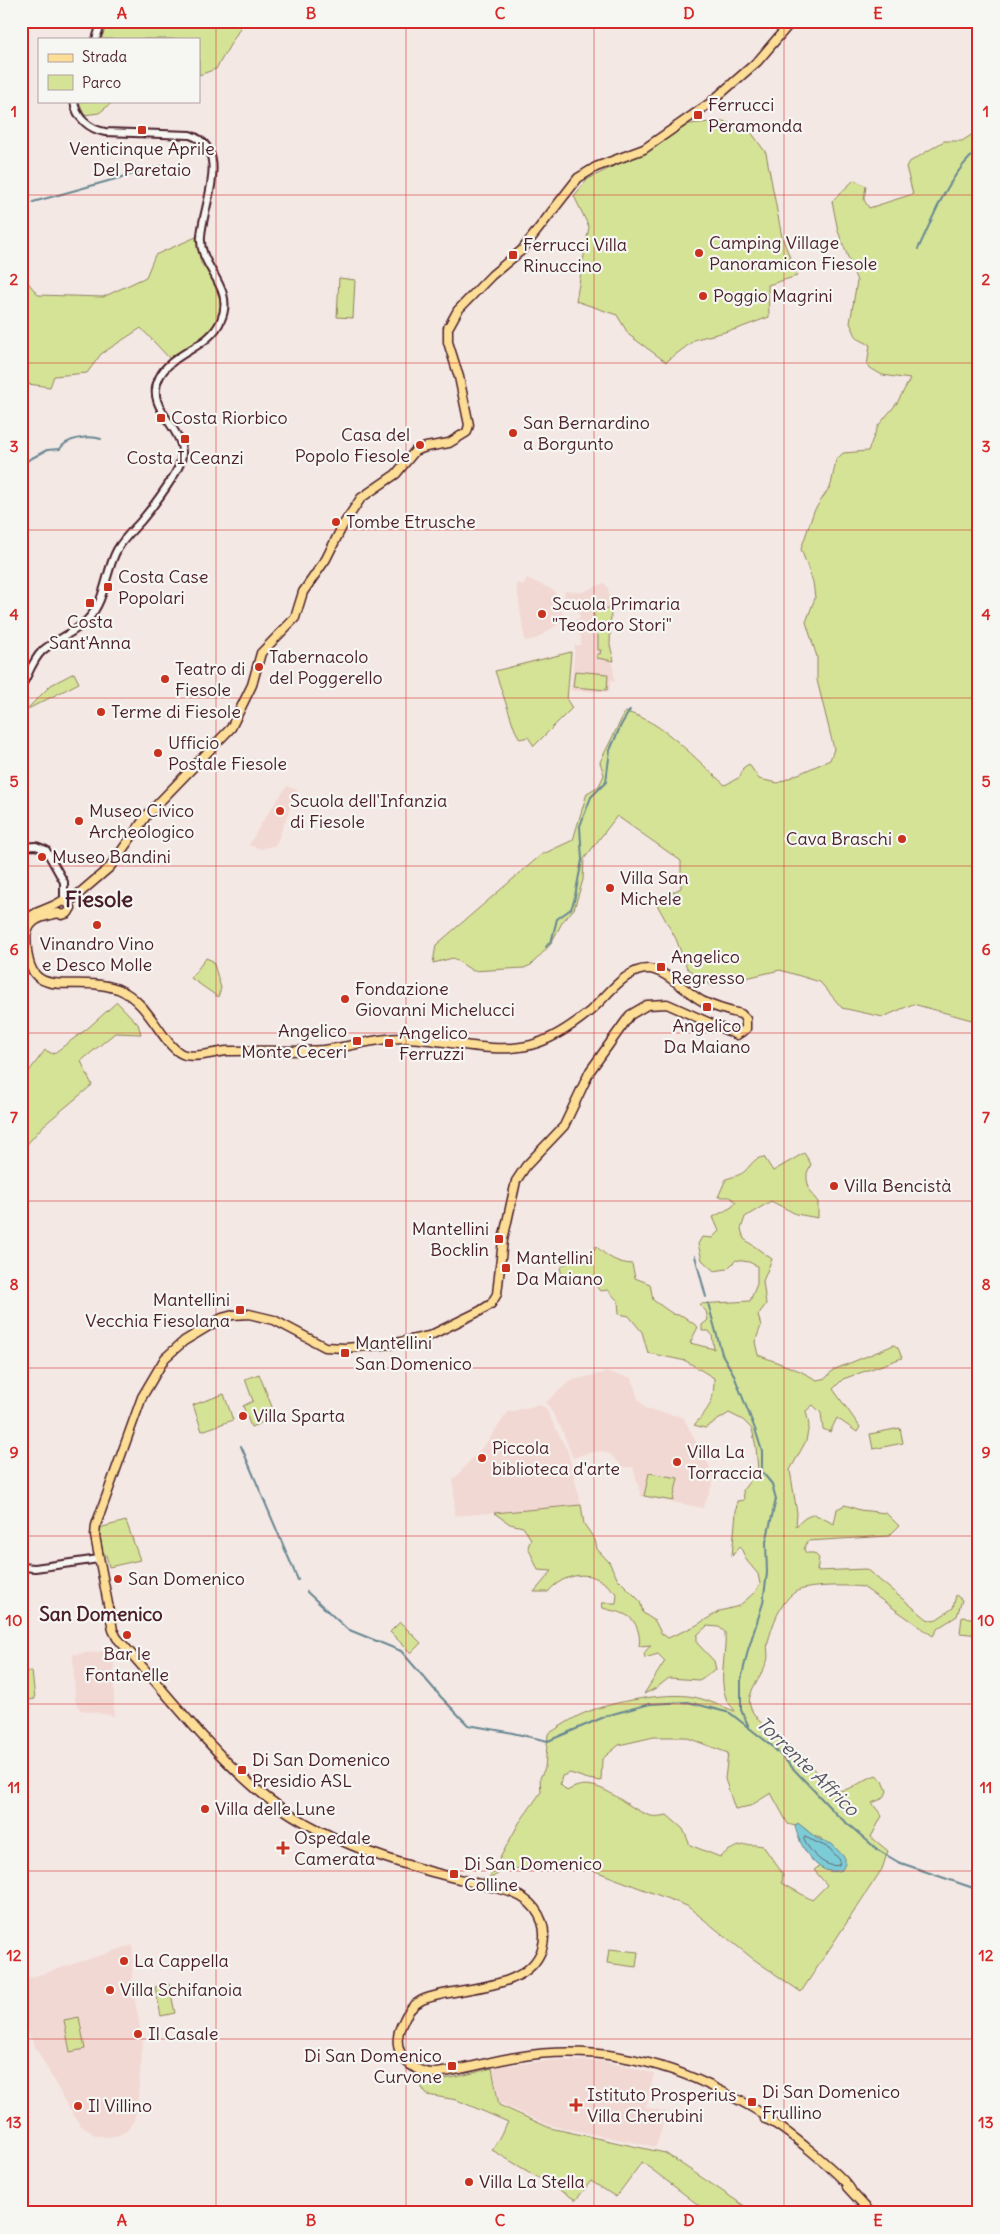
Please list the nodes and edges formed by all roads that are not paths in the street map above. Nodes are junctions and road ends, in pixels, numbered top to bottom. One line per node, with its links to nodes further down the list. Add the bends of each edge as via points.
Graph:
1 (102, 21): 3 (street)
2 (792, 21): 7 (main road, via 758,62 712,102 644,149 596,167 578,178 519,252 458,310 448,328 448,342 459,377 467,432 449,443 415,451 399,471 361,498 303,592 295,618 264,649 253,684 231,728 147,815 104,874)
3 (96, 38)
4 (74, 102): 5 (street, via 81,118 94,129 190,135 200,139 211,153 212,172 201,245 223,289 224,315 212,334 168,367 159,378 157,402 179,436 182,448 180,465 147,514 117,549 101,597 88,620 43,650)
5 (21, 687)
6 (21, 847): 7 (street, via 36,846 46,850 64,882)
7 (66, 902): 8 (main road, via 60,902); 8 (main road, via 71,908 68,913 62,915)
8 (58, 910): 9 (main road, via 27,920 31,966 38,977 62,985 113,988 130,995 144,1007 170,1044 186,1055 225,1051 324,1050 404,1038 498,1048 522,1047 578,1020 631,974 650,969 665,975 702,1001 741,1014 747,1021 746,1029 737,1035 667,1004 647,1005 630,1015 590,1070 564,1126 516,1181 502,1245 497,1294 491,1304 480,1311 416,1340 334,1348 317,1344 262,1316 233,1315 209,1324 175,1348 157,1368 142,1397 96,1525)
9 (99, 1559): 10 (street); 11 (main road, via 113,1630 120,1642 256,1789 336,1838 404,1865 510,1891 528,1900 535,1908 545,1938 537,1959 529,1968 519,1976 501,1982 422,2000 407,2012 398,2032 398,2044 402,2056 410,2064 434,2073 542,2054 588,2053 652,2063 684,2073 769,2120 836,2174)
10 (21, 1568)
11 (871, 2213)

